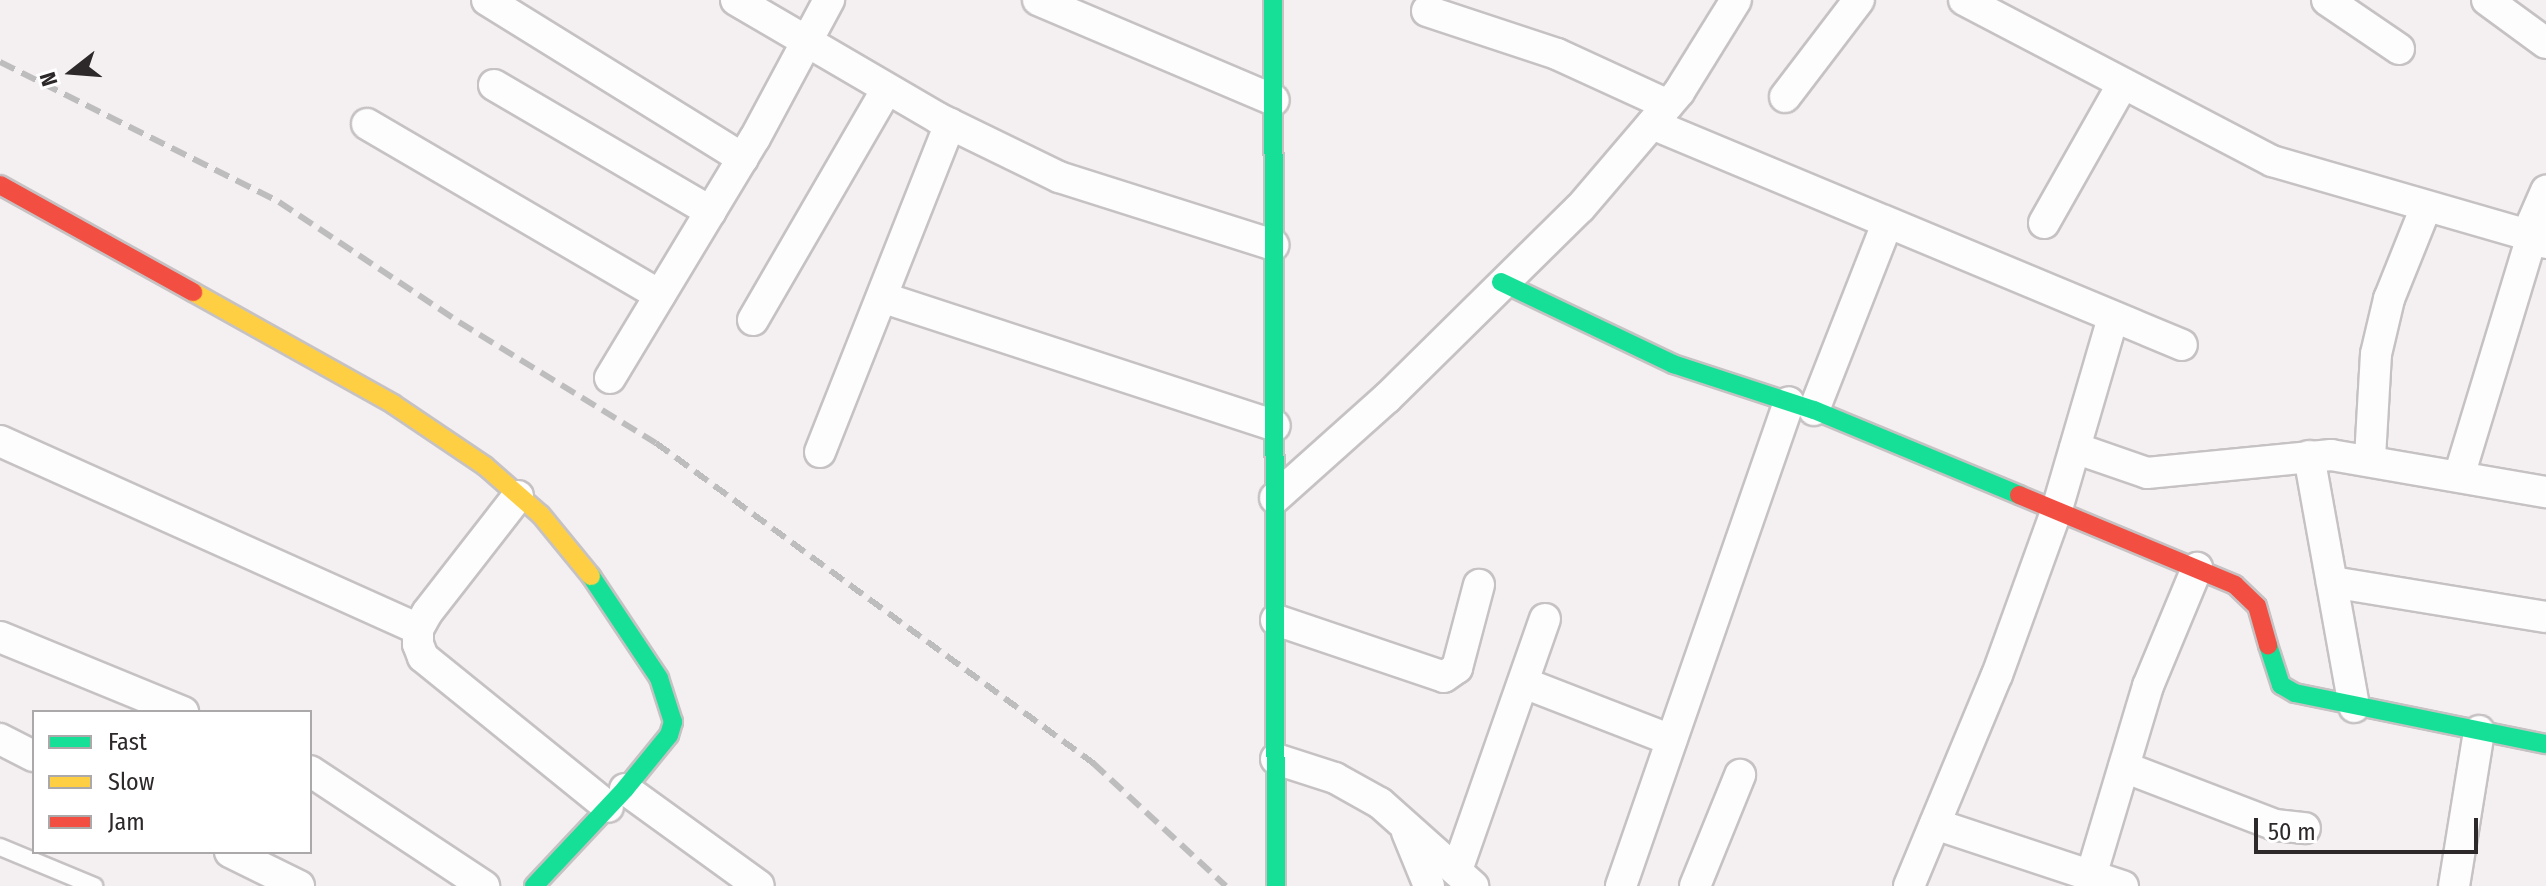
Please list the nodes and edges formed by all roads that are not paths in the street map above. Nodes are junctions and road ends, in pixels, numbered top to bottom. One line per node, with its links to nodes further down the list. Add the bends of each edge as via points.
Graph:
1 (487, 0): 23 (street)
2 (736, 0): 12 (street)
3 (829, 0): 12 (street)
4 (1038, 0): 19 (street)
5 (1273, 0): 19 (street)
6 (1736, 0): 20 (street)
7 (1859, 0): 18 (street)
8 (2327, 0): 14 (street)
9 (2487, 0): 13 (street)
10 (1966, 1): 16 (street)
11 (1427, 11): 20 (street, via 1571,59)
12 (806, 43): 17 (street); 23 (street)
13 (2546, 43)
14 (2399, 49)
15 (494, 85): 27 (street)
16 (2122, 85): 26 (street, via 2272,161); 28 (street)
17 (887, 89): 22 (street); 36 (street)
18 (1785, 97)
19 (1274, 100): 31 (street)
20 (1660, 114): 29 (street); 32 (street, via 1580,208)
21 (367, 124): 33 (street)
22 (950, 124): 31 (street, via 1059,177); 34 (street)
23 (743, 159): 27 (street)
24 (0, 185): 48 (street, via 393,404)
25 (2546, 191): 30 (street, via 2529,221)
26 (2426, 207): 30 (street); 45 (street, via 2389,299 2376,354)
27 (711, 212): 33 (street)
28 (2044, 223)
29 (1886, 226): 35 (street); 39 (street)
30 (2539, 240): 46 (street)
31 (1274, 245): 40 (street)
32 (1501, 282): 39 (street, via 1673,364); 49 (street, via 1387,398)
33 (660, 295): 38 (street)
34 (884, 298): 40 (street); 43 (street)
35 (2113, 317): 37 (street); 42 (street)
36 (753, 320)
37 (2182, 345)
38 (610, 378)
39 (1801, 406): 50 (street); 64 (street)
40 (1275, 426): 49 (street)
41 (0, 441): 57 (street)
42 (2075, 448): 44 (street, via 2147,473); 50 (street)
43 (820, 452)
44 (2309, 456): 45 (street); 52 (street)
45 (2370, 458): 46 (street)
46 (2459, 476): 47 (street)
47 (2546, 492)
48 (518, 496): 57 (street); 71 (street, via 578,557 670,700 669,735)
49 (1275, 498): 56 (street)
50 (2057, 509): 51 (street); 72 (street, via 1997,675)
51 (2197, 568): 60 (street, via 2247,592 2257,606 2281,685); 68 (street, via 2148,686)
52 (2332, 582): 54 (street); 60 (street)
53 (1479, 585): 56 (street, via 1457,668 1444,677)
54 (2546, 617)
55 (1545, 619): 59 (street)
56 (1276, 620): 67 (street)
57 (418, 629): 71 (street, via 423,657)
58 (0, 637): 61 (street)
59 (1524, 683): 64 (street); 78 (street)
60 (2354, 707): 62 (street)
61 (178, 710)
62 (2479, 731): 65 (street); 90 (street)
63 (0, 739): 66 (street)
64 (1671, 740): 86 (street)
65 (2546, 744)
66 (32, 755)
67 (1276, 759): 73 (street, via 1335,778 1380,803); 84 (street)
68 (2124, 767): 74 (street, via 2275,825); 77 (street)
69 (312, 772): 82 (street)
70 (1740, 775): 87 (street)
71 (617, 798): 79 (street); 83 (street)
72 (1935, 824): 77 (street); 88 (street)
73 (1404, 826): 78 (street); 85 (street)
74 (2305, 828)
75 (0, 847): 80 (lane)
76 (234, 854): 81 (street)
77 (2091, 876): 89 (street)
78 (1465, 878)
79 (754, 885)
80 (94, 886)
81 (299, 886)
82 (484, 886)
83 (534, 886)
84 (1276, 886)
85 (1429, 886)
86 (1621, 886)
87 (1695, 886)
88 (1909, 886)
89 (2123, 886)
90 (2454, 886)

